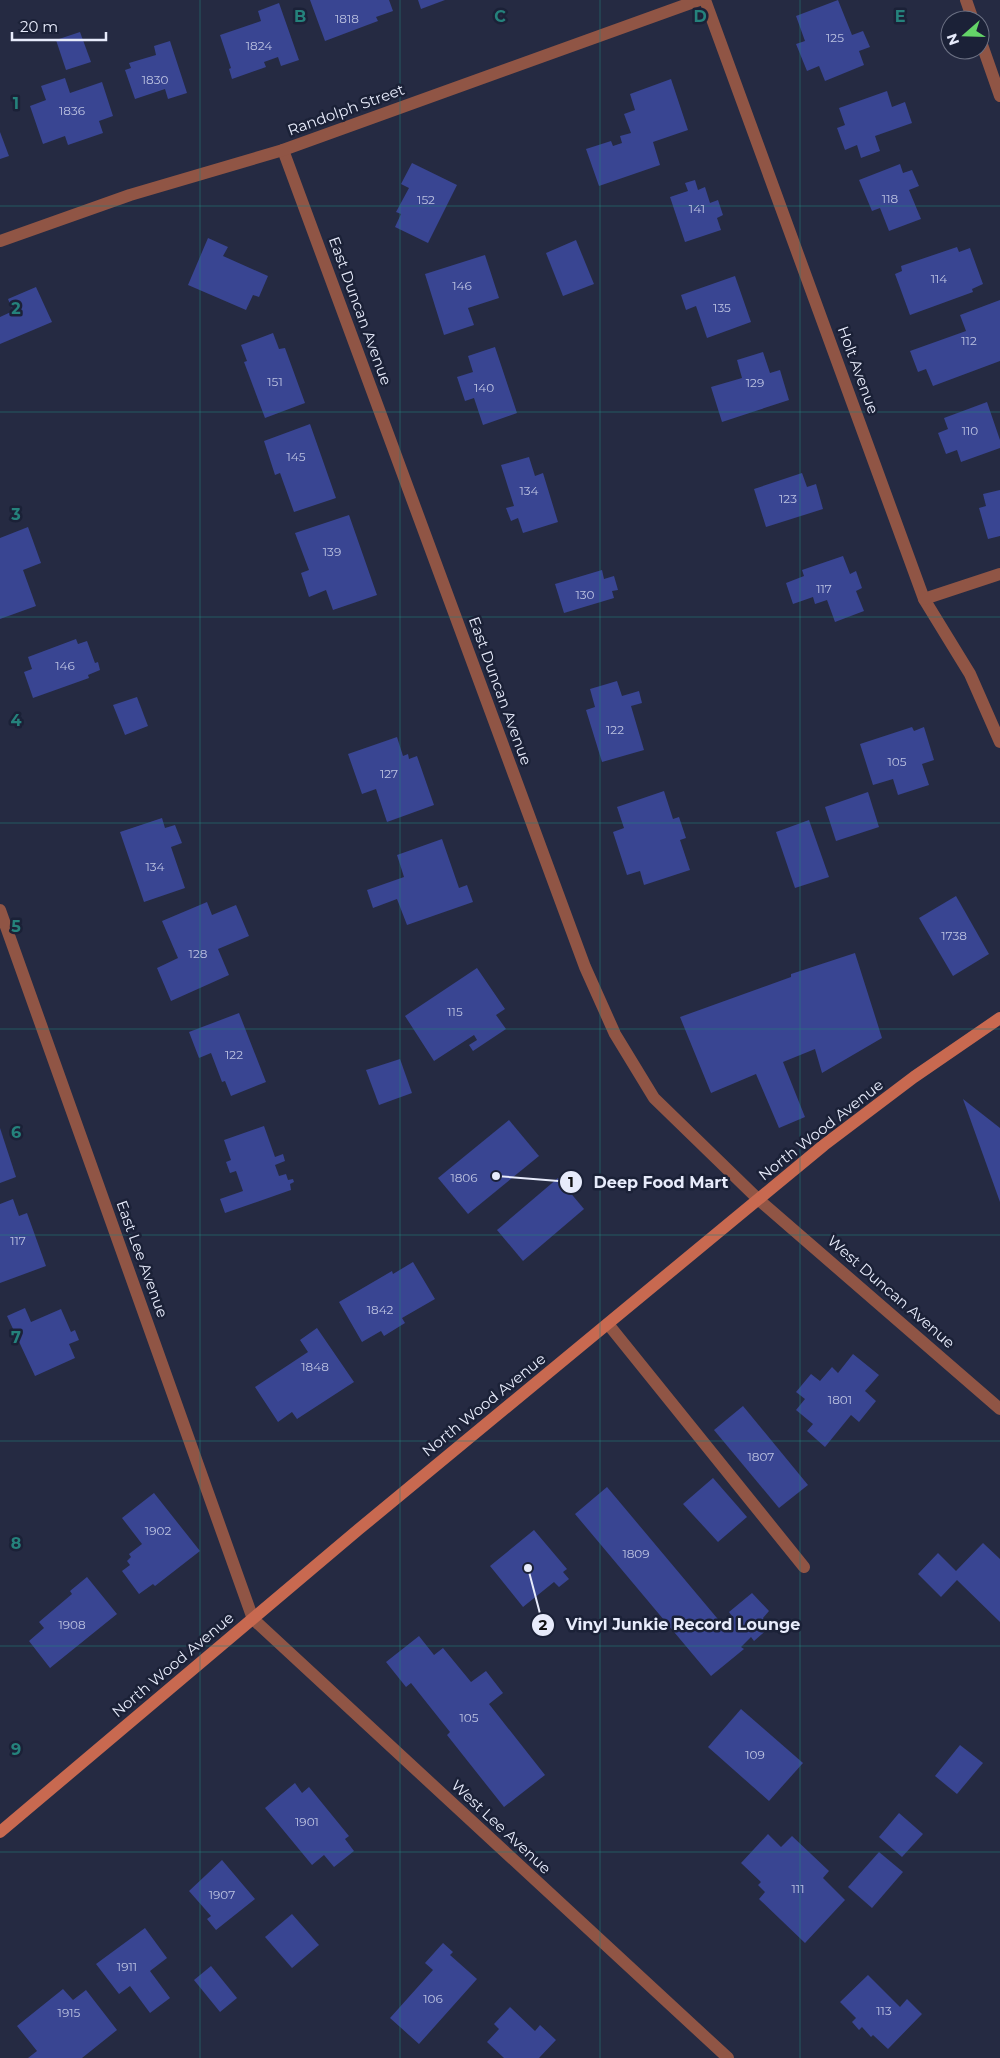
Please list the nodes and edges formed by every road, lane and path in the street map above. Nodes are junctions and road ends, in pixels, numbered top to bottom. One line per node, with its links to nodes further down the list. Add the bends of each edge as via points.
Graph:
1 (699, 0): 5 (street, Randolph Street)
2 (705, 0): 8 (street, Holt Avenue)
3 (987, 60): 4 (street)
4 (1000, 96)
5 (283, 150): 6 (street, Randolph Street, via 130,196); 12 (street, East Duncan Avenue, via 581,958 615,1034 654,1098)
6 (0, 241)
7 (1000, 574): 8 (street)
8 (924, 599): 9 (street, Holt Avenue, via 970,674)
9 (1000, 742)
10 (0, 910): 16 (street, East Lee Avenue)
11 (1000, 1018): 12 (main road, North Wood Avenue, via 914,1077 824,1145)
12 (759, 1200): 13 (main road, North Wood Avenue); 14 (street, West Duncan Avenue)
13 (608, 1324): 15 (street); 16 (main road, North Wood Avenue)
14 (1000, 1410)
15 (804, 1567)
16 (252, 1619): 17 (main road, North Wood Avenue); 18 (street, West Lee Avenue)
17 (0, 1832)
18 (728, 2058)

